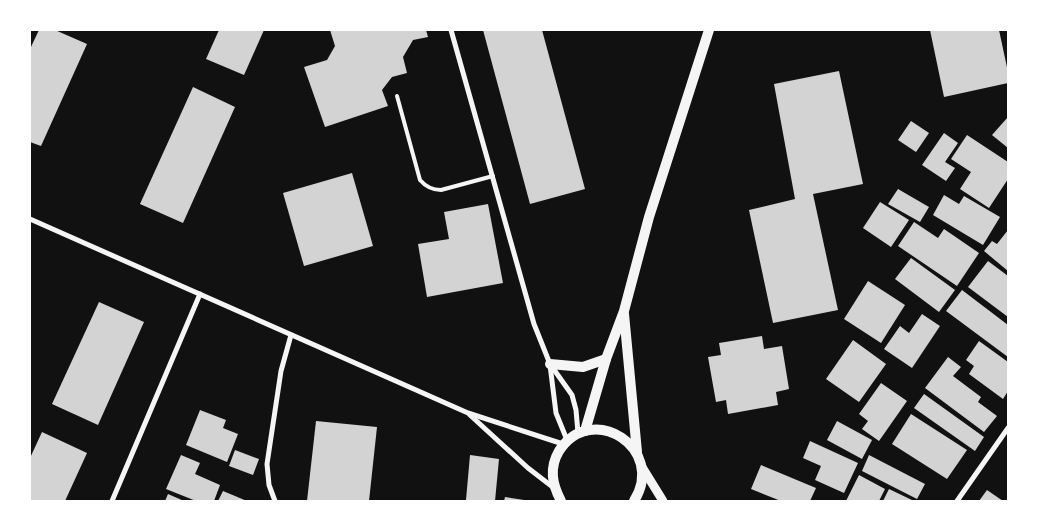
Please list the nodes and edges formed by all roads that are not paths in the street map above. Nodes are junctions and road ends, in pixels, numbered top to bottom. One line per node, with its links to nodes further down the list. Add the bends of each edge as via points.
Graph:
1 (451, 30): 4 (street)
2 (710, 30): 7 (main road, via 649,217)
3 (397, 96): 4 (lane, via 420,180 424,184 441,190)
4 (493, 176): 10 (street, via 534,324)
5 (30, 219): 6 (street)
6 (200, 294): 8 (street); 18 (street)
7 (624, 311): 9 (main road); 15 (main road)
8 (291, 335): 11 (street); 19 (street, via 281,371 267,464)
9 (606, 359): 10 (main road, via 583,367); 13 (main road)
10 (550, 364): 13 (street, via 572,395); 14 (street, via 556,413)
11 (468, 413): 14 (street); 17 (street)
12 (1008, 428): 23 (street)
13 (581, 432): 14 (main road); 15 (main road, via 600,429 615,433 628,441)
14 (565, 442): 17 (main road, via 555,458)
15 (638, 454): 16 (main road)
16 (642, 467): 21 (main road, via 640,490); 22 (street)
17 (554, 488): 20 (main road)
18 (112, 501)
19 (274, 501)
20 (561, 501)
21 (634, 501)
22 (663, 501)
23 (957, 501)

